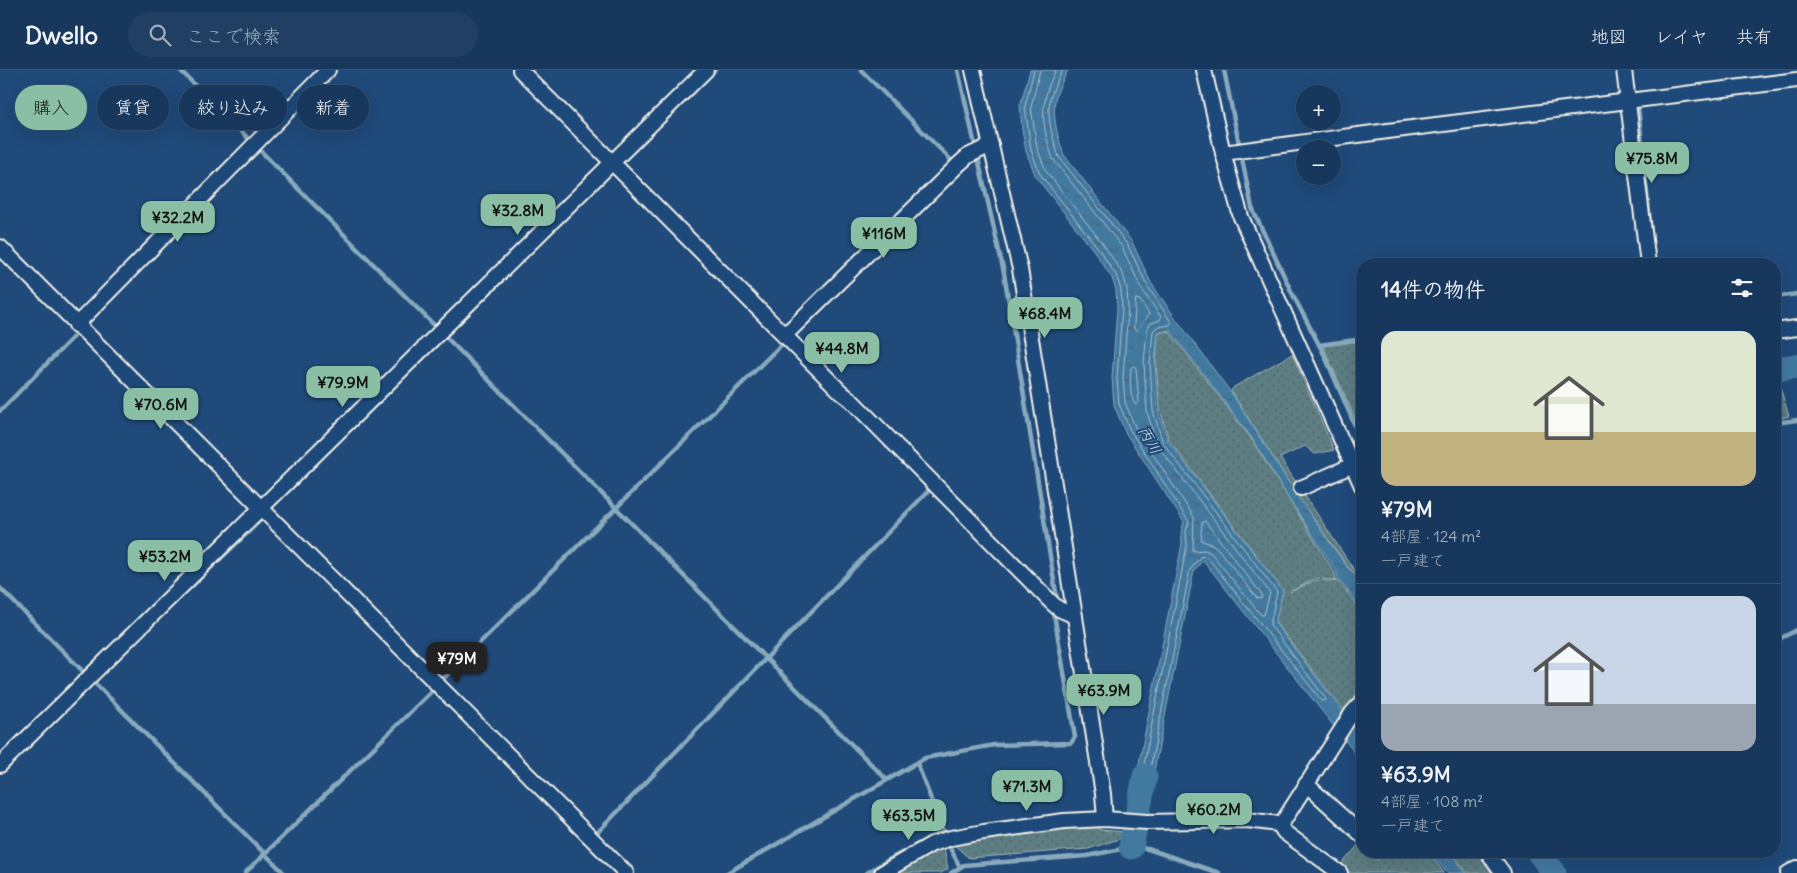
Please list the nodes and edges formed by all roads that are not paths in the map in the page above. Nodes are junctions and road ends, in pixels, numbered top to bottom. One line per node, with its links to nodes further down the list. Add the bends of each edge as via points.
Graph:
1 (328, 70): 14 (street)
2 (520, 70): 11 (street)
3 (706, 70): 11 (street)
4 (974, 70): 9 (street)
5 (1204, 70): 10 (street)
6 (1624, 70): 8 (street)
7 (1797, 80): 8 (street)
8 (1631, 103): 10 (street); 13 (street)
9 (981, 150): 17 (street, via 957,166); 22 (street, via 1020,269)
10 (1235, 151): 18 (street, via 1241,217)
11 (612, 164): 17 (street); 21 (street)
12 (0, 247): 14 (street)
13 (1647, 258)
14 (80, 325): 21 (street)
15 (1797, 328): 16 (street)
16 (1781, 330)
17 (788, 333): 22 (street, via 842,393 1056,606)
18 (1353, 465): 19 (street); 20 (street)
19 (1356, 472)
20 (1301, 488)
21 (264, 509): 24 (street); 32 (street)
22 (1075, 616): 26 (street)
23 (1356, 709): 25 (street)
24 (0, 765)
25 (1306, 784): 27 (street); 28 (street)
26 (1105, 819): 27 (street, via 1147,822 1246,820); 31 (street, via 1064,821 946,839)
27 (1279, 824): 33 (street, via 1284,832)
28 (1356, 830)
29 (1492, 858): 34 (street)
30 (1797, 868): 35 (street)
31 (888, 872)
32 (626, 873)
33 (1340, 873)
34 (1503, 873)
35 (1788, 873)

